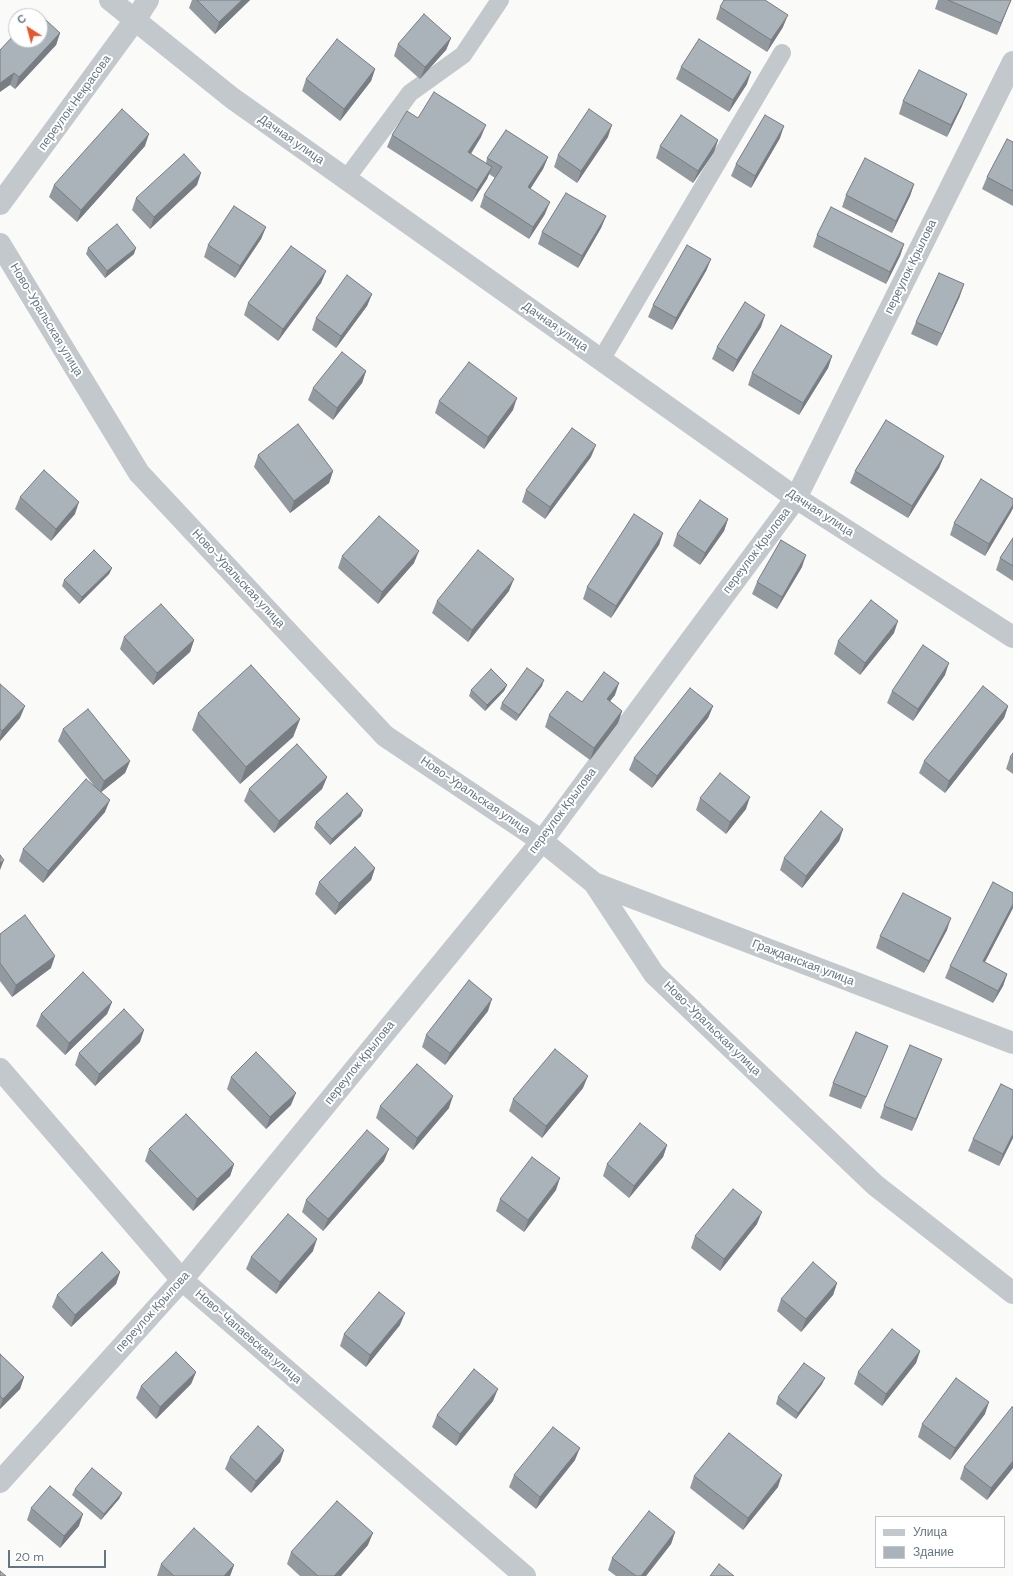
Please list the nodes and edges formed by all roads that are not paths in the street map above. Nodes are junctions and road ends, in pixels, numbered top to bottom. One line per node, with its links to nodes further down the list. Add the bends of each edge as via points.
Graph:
1 (110, 0): 4 (street, Дачная улица)
2 (148, 0): 4 (street, переулок Некрасова)
3 (500, 0): 7 (lane, via 463,55 410,93)
4 (135, 20): 7 (street, Дачная улица, via 232,98); 8 (street, переулок Некрасова)
5 (782, 53): 10 (lane)
6 (1013, 62): 11 (street, переулок Крылова)
7 (346, 179): 10 (street, Дачная улица)
8 (0, 204)
9 (0, 244): 13 (street, Ново-Уральская улица, via 139,473 384,736)
10 (601, 360): 11 (street, Дачная улица)
11 (796, 498): 12 (street, Дачная улица); 13 (street, переулок Крылова)
12 (1013, 637)
13 (542, 841): 14 (street, Ново-Уральская улица); 17 (street, переулок Крылова)
14 (594, 883): 15 (street, Гражданская улица); 18 (street, Ново-Уральская улица, via 654,974 876,1185)
15 (1013, 1043)
16 (0, 1070): 17 (street, Ново-Чапаевская улица)
17 (182, 1280): 19 (street, переулок Крылова); 20 (street, Ново-Чапаевская улица)
18 (1013, 1293)
19 (0, 1482)
20 (526, 1576)

